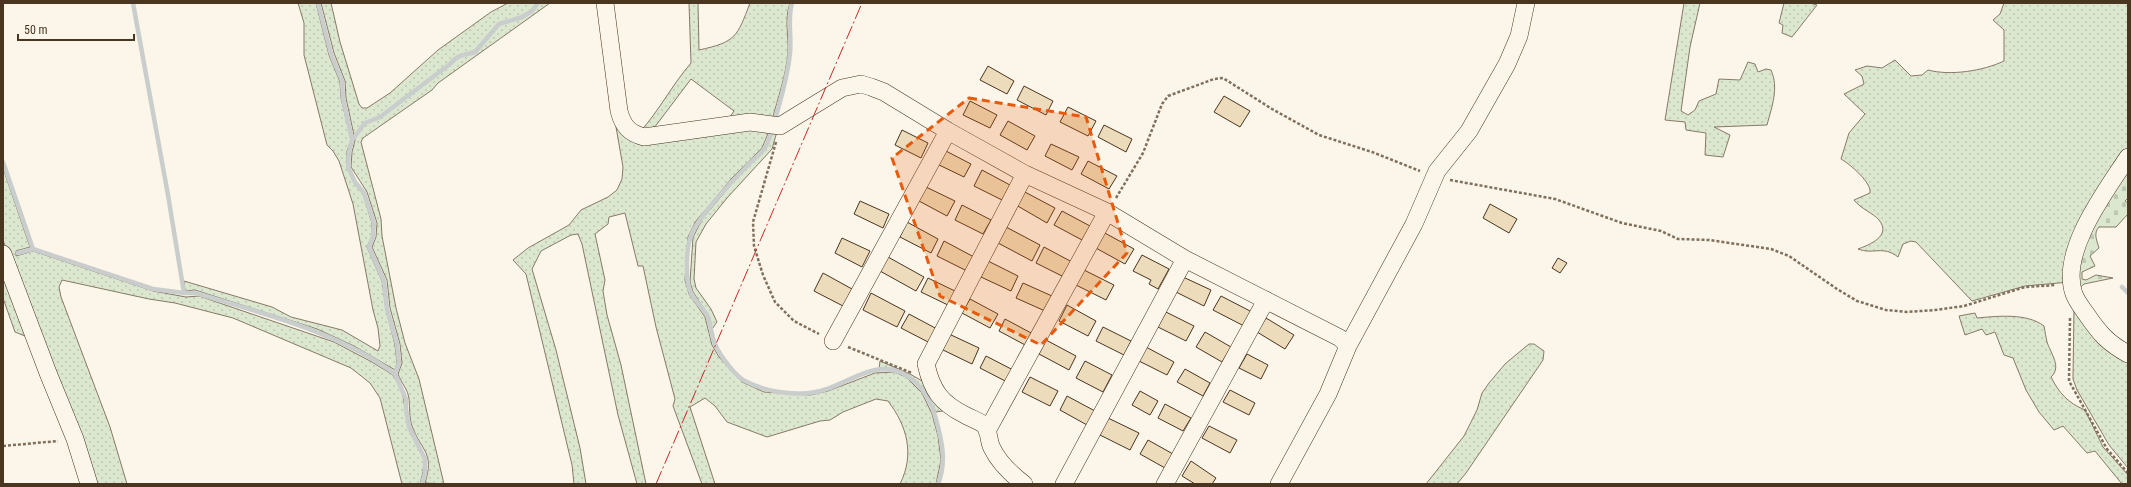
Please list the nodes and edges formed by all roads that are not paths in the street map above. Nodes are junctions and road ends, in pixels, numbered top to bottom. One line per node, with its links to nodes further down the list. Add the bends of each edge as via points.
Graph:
1 (605, 3): 3 (street, via 622,124 628,131 644,137 750,122 780,126 842,88 861,84 884,92)
2 (1526, 3): 11 (street, via 1519,36 1490,96 1469,131 1437,171 1414,224)
3 (948, 131): 5 (street); 10 (street)
4 (2128, 157): 12 (street, via 2101,199 2077,246 2072,283 2074,295 2101,335 2113,346)
5 (1025, 174): 6 (street); 13 (street, via 926,364 932,384 944,403 983,425)
6 (1107, 212): 8 (street); 13 (street)
7 (3, 254): 14 (street, via 75,439)
8 (1185, 258): 9 (street); 16 (street)
9 (1266, 300): 11 (street, via 1340,338); 17 (street)
10 (833, 341)
11 (1348, 346): 18 (street, via 1328,394)
12 (2128, 354)
13 (988, 431): 15 (street, via 991,447 1001,463)
14 (89, 484)
15 (1024, 484)
16 (1064, 484)
17 (1165, 484)
18 (1279, 484)

